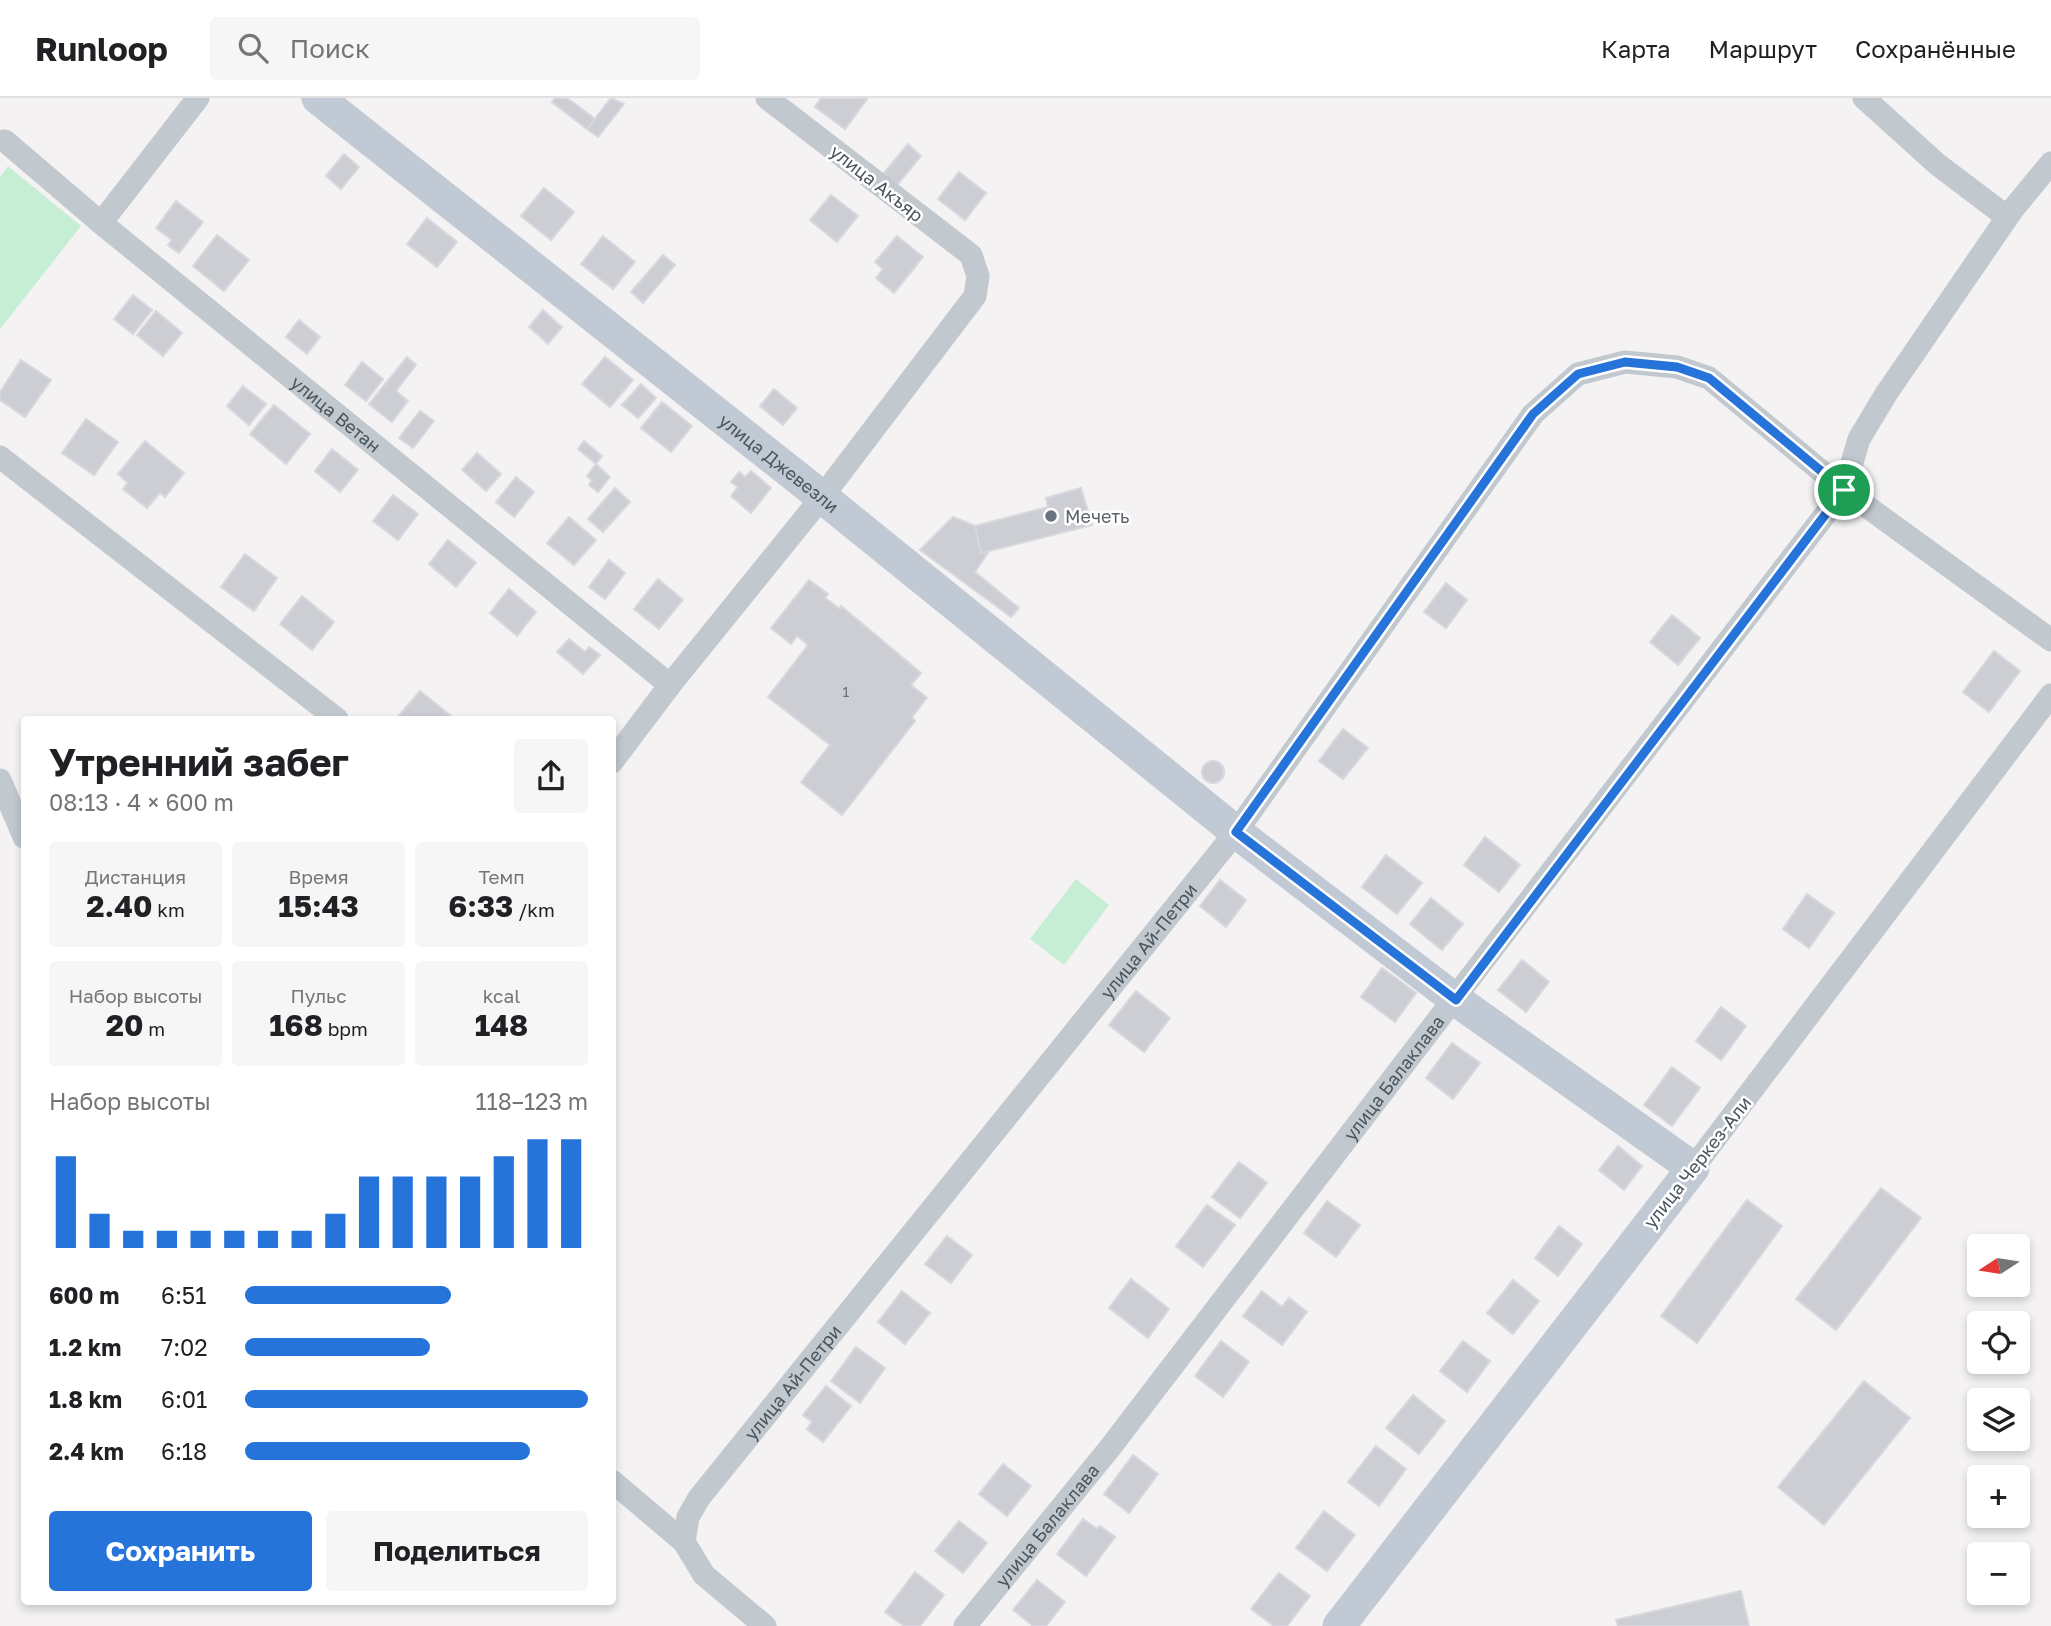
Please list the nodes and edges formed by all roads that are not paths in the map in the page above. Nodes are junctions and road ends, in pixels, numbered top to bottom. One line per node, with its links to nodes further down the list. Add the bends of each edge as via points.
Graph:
1 (198, 98): 8 (street)
2 (318, 98): 11 (street, улица Джевезли)
3 (767, 98): 11 (street, улица Акъяр, via 971,255 978,276 975,296)
4 (1864, 98): 7 (street, via 1937,164)
5 (5, 141): 8 (street, улица Ветан)
6 (2051, 163): 7 (street)
7 (2007, 217): 10 (street, via 1866,427)
8 (101, 223): 13 (street, улица Ветан)
9 (0, 457): 15 (street)
10 (1844, 490): 12 (street, улица Ай-Петри); 19 (street, улица Ай-Петри, via 1709,378 1677,367 1625,362 1578,374 1533,414); 20 (street, улица Балаклава)
11 (822, 497): 13 (street); 19 (street, улица Джевезли)
12 (2051, 640)
13 (670, 685): 16 (street)
14 (2051, 695): 21 (street, улица Черкез-Али)
15 (333, 716)
16 (616, 757)
17 (0, 780): 18 (street)
18 (21, 830)
19 (1236, 832): 20 (street, улица Джевезли); 23 (street, улица Ай-Петри, via 699,1498 688,1517)
20 (1456, 1000): 21 (street, улица Джевезли); 25 (street, улица Балаклава, via 1109,1449)
21 (1693, 1168): 26 (street, улица Черкез-Али)
22 (616, 1484): 23 (street)
23 (684, 1542): 24 (street, via 704,1575)
24 (765, 1626)
25 (965, 1626)
26 (1339, 1626)

